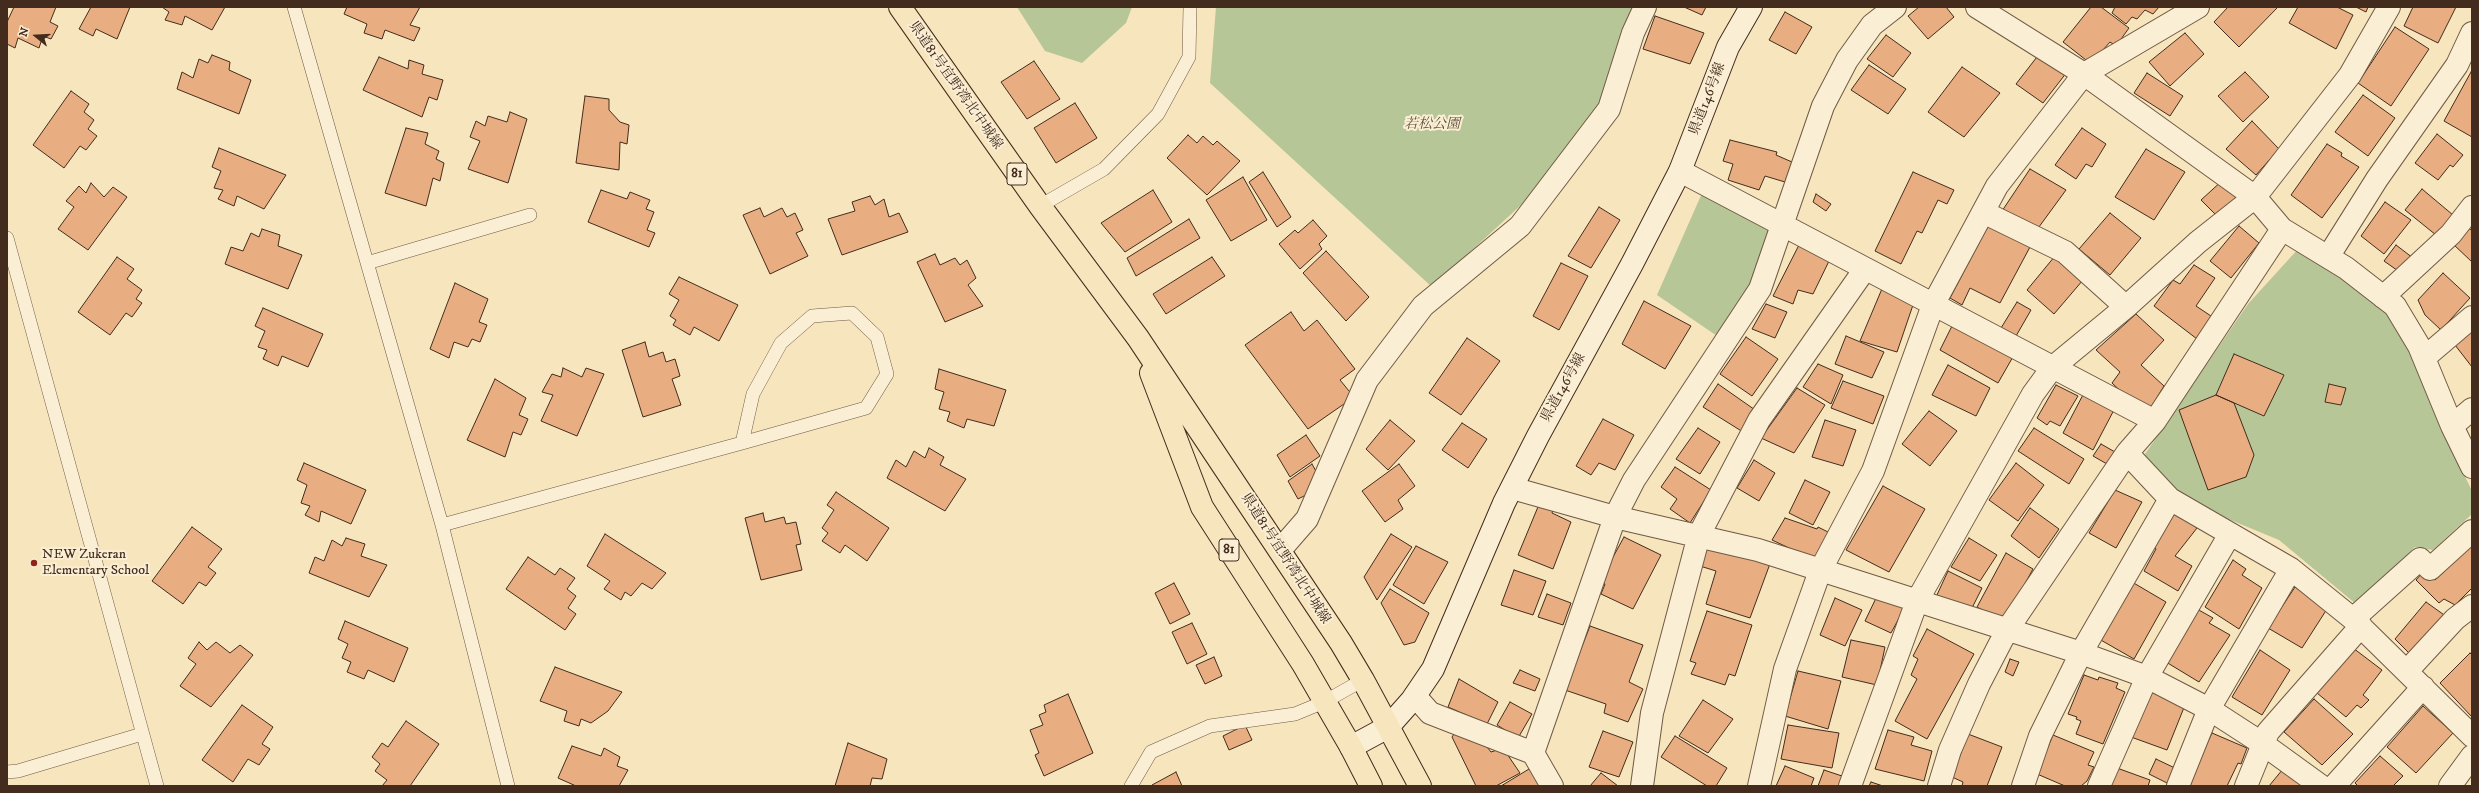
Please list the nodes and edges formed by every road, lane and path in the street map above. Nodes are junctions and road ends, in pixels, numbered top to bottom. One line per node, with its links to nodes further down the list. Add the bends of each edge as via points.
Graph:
1 (294, 7): 22 (lane)
2 (900, 7): 14 (main road, 県道81号宜野湾北中城線 / 81)
3 (1190, 7): 14 (lane, via 1189,57 1158,114 1104,169)
4 (1645, 7): 44 (street, via 1633,33 1609,108 1520,226 1423,306 1367,380 1307,519)
5 (1750, 7): 12 (street, 県道146号線, via 1728,47)
6 (1895, 7): 18 (street, via 1872,25 1840,73 1823,106)
7 (1977, 7): 11 (street)
8 (2198, 7): 11 (street)
9 (2389, 7): 13 (street, via 2350,75)
10 (2472, 33): 21 (street, via 2457,65 2377,179)
11 (2084, 74): 13 (street); 16 (street, via 1997,186)
12 (1680, 171): 18 (street); 37 (street, 県道146号線)
13 (2255, 197): 19 (street); 26 (street, via 2198,242)
14 (1040, 206): 28 (main road, 県道81号宜野湾北中城線 / 81)
15 (2472, 207): 24 (street, via 2451,234)
16 (1983, 212): 25 (street); 26 (street, via 2066,252)
17 (530, 215): 22 (lane)
18 (1782, 225): 23 (street); 39 (street, via 1760,289 1634,480)
19 (2282, 229): 21 (street); 32 (street)
20 (7, 238): 60 (lane)
21 (2328, 257): 24 (street)
22 (367, 263): 40 (lane)
23 (1865, 269): 25 (street); 43 (street, via 1759,420)
24 (2383, 297): 29 (street, via 2395,306)
25 (1933, 305): 30 (street); 46 (street, via 1873,471)
26 (2126, 307): 30 (street)
27 (2472, 317): 29 (street)
28 (1138, 338): 44 (main road, 県道81号宜野湾北中城線 / 81); 57 (main road, 県道81号宜野湾北中城線 / 81, via 1202,507 1303,664)
29 (2424, 358): 33 (street)
30 (2052, 368): 32 (street); 47 (street, via 2033,394)
31 (2472, 409): 33 (street)
32 (2155, 421): 35 (street)
33 (2452, 426): 36 (street)
34 (742, 443): 34 (lane, via 866,408 887,374 877,337 852,313 812,316 781,343 753,394); 40 (lane)
35 (2126, 453): 38 (street); 50 (street)
36 (2472, 468)
37 (1512, 488): 39 (street); 56 (street, 県道146号線, via 1433,668)
38 (2170, 499): 42 (street); 51 (street)
39 (1615, 517): 43 (street); 64 (street)
40 (442, 525): 68 (lane)
41 (2472, 531): 49 (street, via 2430,569 2420,559)
42 (2230, 534): 45 (street); 53 (street)
43 (1699, 535): 46 (street, via 1758,550); 73 (street, via 1652,713)
44 (1280, 550): 54 (main road, 県道81号宜野湾北中城線 / 81)
45 (2291, 569): 49 (street); 58 (street)
46 (1820, 572): 47 (street); 74 (street, via 1785,669)
47 (1917, 601): 50 (street); 75 (street)
48 (2472, 606): 52 (street, via 2455,619)
49 (2357, 622): 52 (street); 62 (street, via 2268,732)
50 (2007, 630): 51 (street); 76 (street, via 1979,684 1954,742)
51 (2081, 653): 53 (street); 77 (street, via 2040,736)
52 (2407, 671): 55 (street)
53 (2147, 677): 58 (street); 78 (street)
54 (1363, 680): 57 (lane); 59 (main road, 県道81号宜野湾北中城線 / 81)
55 (2423, 687): 61 (street); 82 (street)
56 (1415, 696): 59 (street, 県道146号線); 64 (street, via 1430,713)
57 (1324, 702): 63 (main road, 県道81号宜野湾北中城線 / 81); 69 (lane, via 1295,714 1210,726 1151,752)
58 (2209, 709): 62 (street); 79 (street)
59 (1388, 727): 63 (street, 県道146号線); 71 (main road, 県道81号宜野湾北中城線 / 81)
60 (142, 734): 66 (lane, via 18,771); 67 (lane)
61 (2472, 736)
62 (2264, 744): 80 (street); 81 (street)
63 (1351, 747): 70 (main road, 県道81号宜野湾北中城線 / 81)
64 (1533, 753): 72 (street)
65 (2472, 756): 83 (street)
66 (7, 772)
67 (157, 786)
68 (508, 786)
69 (1130, 786)
70 (1371, 786)
71 (1420, 786)
72 (1552, 786)
73 (1642, 786)
74 (1759, 786)
75 (1850, 786)
76 (1939, 786)
77 (2023, 786)
78 (2099, 786)
79 (2178, 786)
80 (2246, 786)
81 (2321, 786)
82 (2334, 786)
83 (2450, 786)

